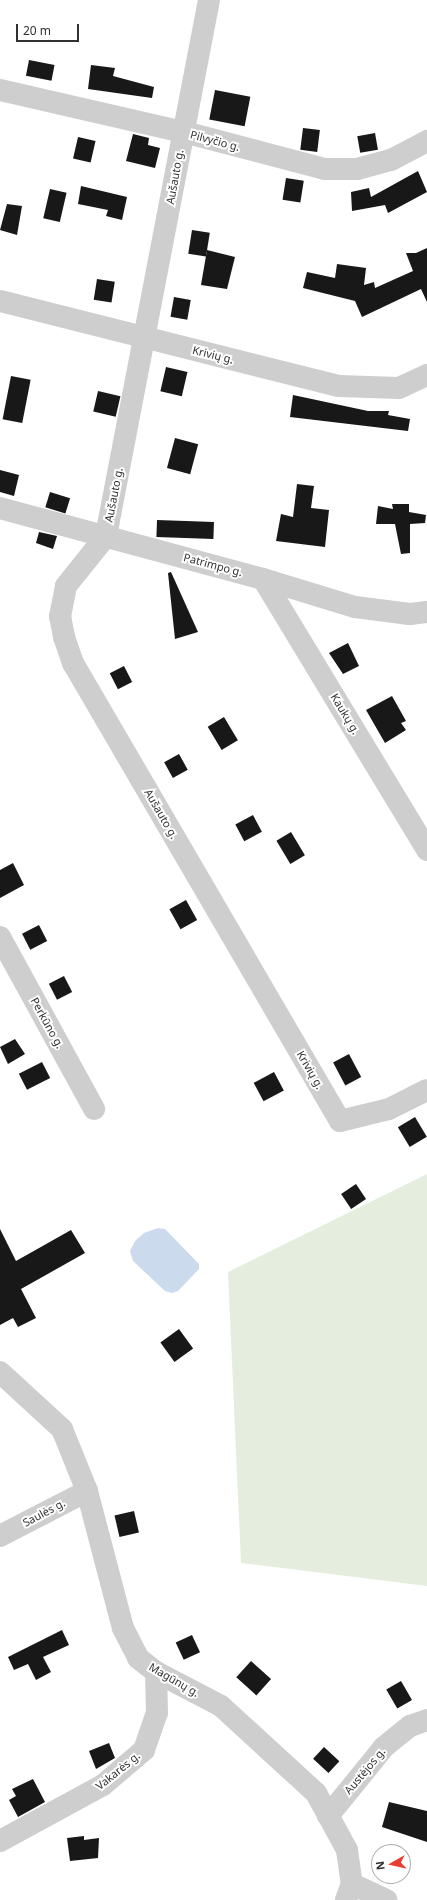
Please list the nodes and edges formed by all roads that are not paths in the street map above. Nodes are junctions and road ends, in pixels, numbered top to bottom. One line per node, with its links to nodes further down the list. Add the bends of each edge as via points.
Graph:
1 (209, 0): 3 (street, Aušauto g.)
2 (0, 90): 3 (street, Pilvyčio g.)
3 (184, 132): 4 (street, Pilvyčio g., via 325,169 357,169 391,160); 6 (street, Aušauto g.)
4 (427, 141)
5 (0, 301): 6 (street, Krivių g.)
6 (146, 336): 7 (street, Krivių g., via 338,386 399,388); 9 (street, Aušauto g.)
7 (427, 376)
8 (0, 508): 9 (street, Patrimpo g.)
9 (106, 536): 10 (street, Patrimpo g.); 14 (street, Aušauto g., via 66,586 60,616 64,636 73,663)
10 (263, 579): 11 (street, Patrimpo g., via 355,608 410,614); 12 (street, Kaukų g.)
11 (427, 612)
12 (427, 849)
13 (0, 937): 16 (street, Perkūno g.)
14 (234, 938): 15 (street, Krivių g., via 340,1121 389,1109)
15 (427, 1090)
16 (94, 1109)
17 (0, 1372): 18 (street, Magūnų g., via 62,1429)
18 (87, 1491): 19 (street, Saulės g.); 20 (street, Magūnų g., via 123,1628 138,1658)
19 (0, 1536)
20 (156, 1672): 22 (street, Magūnų g., via 221,1706 316,1793); 23 (street, Vakarės g., via 157,1713 144,1750 103,1785)
21 (427, 1720): 22 (street, Austėjos g., via 410,1726 384,1746)
22 (328, 1816): 24 (street, Magūnų g., via 347,1850)
23 (0, 1841)
24 (349, 1892): 25 (street, Magūnų g.)
25 (386, 1900)

